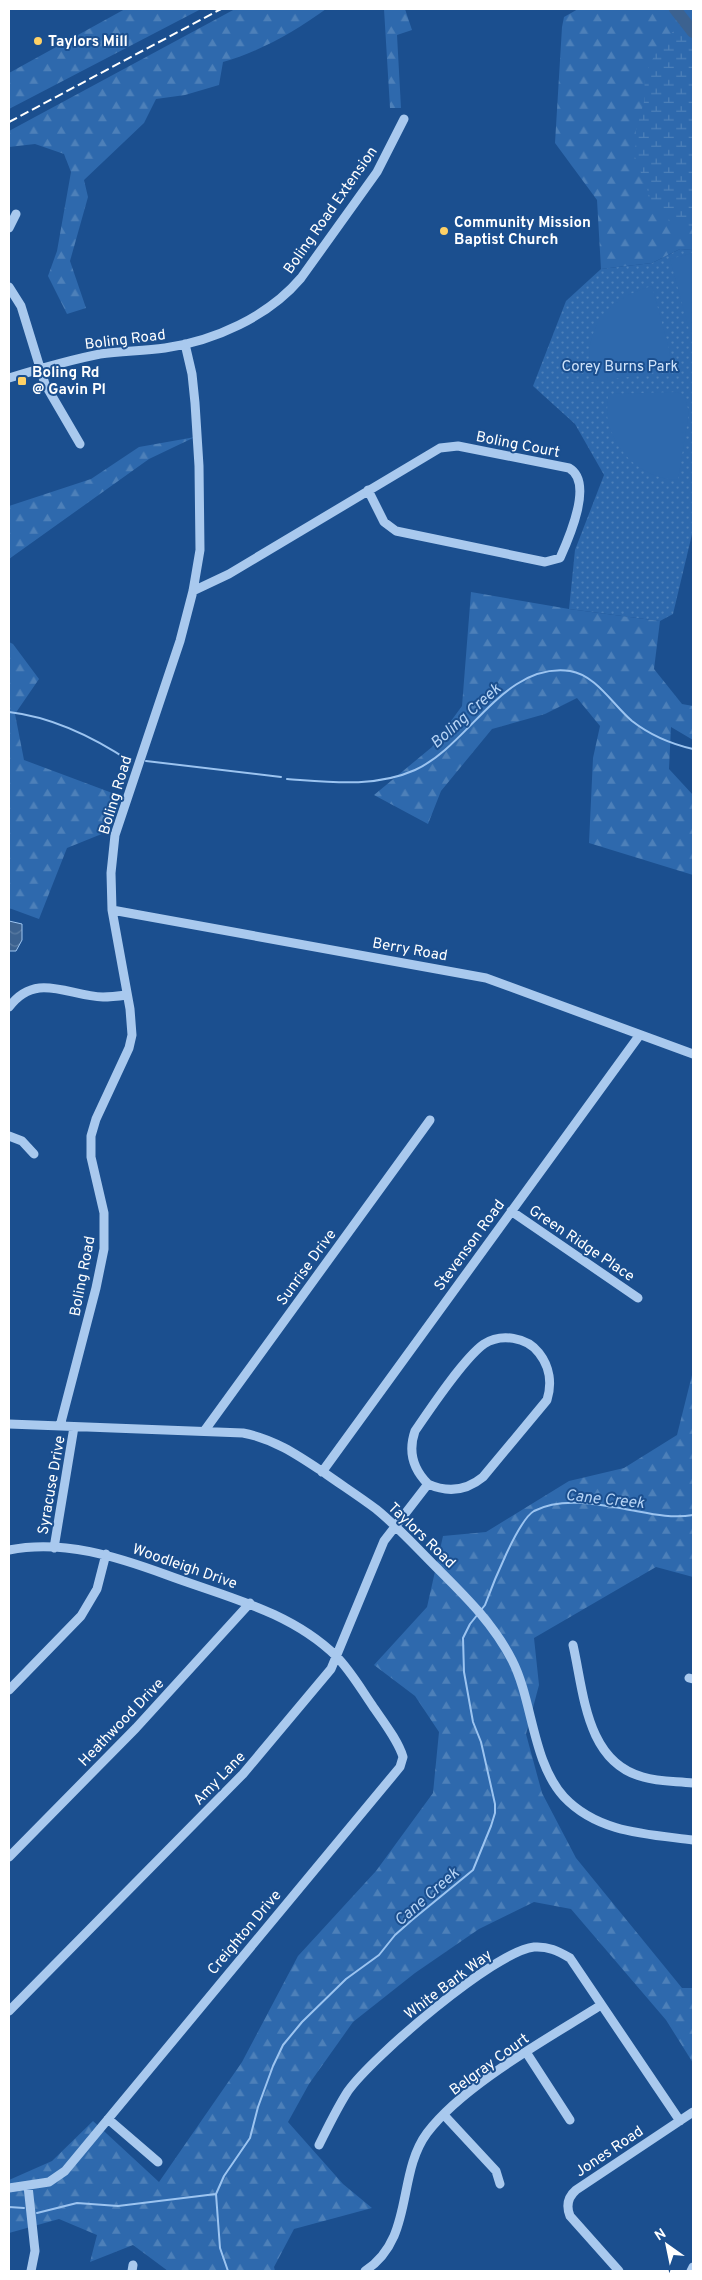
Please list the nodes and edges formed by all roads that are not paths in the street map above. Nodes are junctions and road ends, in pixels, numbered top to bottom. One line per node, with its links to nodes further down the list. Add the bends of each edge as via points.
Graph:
1 (404, 119): 5 (street, Boling Road Extension, via 377,172 294,286 265,310 241,323)
2 (16, 214): 3 (street)
3 (9, 228)
4 (9, 287): 6 (street, via 21,306)
5 (185, 344): 6 (street, Boling Road, via 100,354); 10 (street, Boling Road, via 192,374 199,466 200,537)
6 (40, 368): 7 (street, Boling Road); 8 (street, via 45,384)
7 (9, 378)
8 (80, 444)
9 (368, 490): 9 (street, Boling Court, via 384,522 396,531 545,562 560,558 580,490 578,475 569,468 453,446 433,450); 10 (street, Boling Court, via 230,574)
10 (193, 590): 11 (street, Boling Road, via 167,683 117,824 111,873)
11 (112, 910): 12 (street, Boling Road); 14 (street, Berry Road, via 472,974 520,989)
12 (127, 995): 13 (street, via 103,997 49,987 31,989 16,998); 22 (street, Boling Road, via 131,1042 96,1119 90,1147 104,1213 104,1249)
13 (9, 1007)
14 (639, 1036): 15 (street, Berry Road); 19 (street, Stevenson Road)
15 (693, 1054)
16 (430, 1120): 24 (street, Sunrise Drive)
17 (9, 1136): 18 (street, via 22,1140)
18 (34, 1154)
19 (511, 1211): 20 (street, Green Ridge Place); 25 (street, Stevenson Road)
20 (638, 1298)
21 (9, 1424): 22 (street, Taylors Road)
22 (60, 1426): 23 (street, Taylors Road)
23 (74, 1427): 24 (street, Taylors Road); 28 (street, Syracuse Drive)
24 (205, 1430): 25 (street, Taylors Road, via 268,1439)
25 (322, 1472): 27 (street, Taylors Road)
26 (428, 1484): 26 (street, via 453,1490 474,1484 546,1400 550,1390 548,1369 538,1351 528,1343 503,1338 484,1344 427,1413 411,1442 416,1467); 27 (street, Amy Lane)
27 (394, 1526): 33 (street, Amy Lane, via 384,1542); 36 (street, Taylors Road, via 487,1619 523,1685 543,1758 564,1797 601,1824 647,1835)
28 (54, 1548): 29 (street, Woodleigh Drive); 30 (street, Woodleigh Drive)
29 (9, 1550)
30 (106, 1554): 31 (street, Woodleigh Drive); 34 (street, via 97,1589 86,1610)
31 (250, 1604): 33 (street, Woodleigh Drive, via 290,1622); 37 (street, Heathwood Drive, via 136,1728)
32 (573, 1645): 35 (street, via 591,1727 598,1744 611,1759 644,1777)
33 (336, 1656): 39 (street, Amy Lane, via 319,1685 243,1774); 43 (street, Creighton Drive, via 402,1752 402,1764)
34 (9, 1690)
35 (693, 1783)
36 (693, 1840)
37 (9, 1857)
38 (601, 2005): 40 (street, Belgray Court); 45 (street, White Bark Way); 46 (street, White Bark Way, via 570,1958 553,1948 533,1947 502,1959 433,2010 377,2058 349,2091)
39 (9, 2011)
40 (526, 2052): 42 (street, Belgray Court, via 476,2087); 44 (street)
41 (693, 2112): 45 (street, Jones Road)
42 (444, 2115): 48 (street, via 496,2171); 53 (street, Belgray Court, via 418,2149 391,2244 386,2254)
43 (108, 2119): 47 (street); 49 (street, Creighton Drive, via 61,2176)
44 (570, 2120)
45 (680, 2121): 54 (street, Jones Road, via 576,2190 569,2198 570,2216)
46 (319, 2145)
47 (158, 2162)
48 (500, 2184)
49 (28, 2186): 50 (street, Creighton Drive); 52 (street, via 35,2251)
50 (9, 2188)
51 (693, 2267): 55 (street)
52 (31, 2271)
53 (366, 2271)
54 (619, 2271)
55 (691, 2271)

